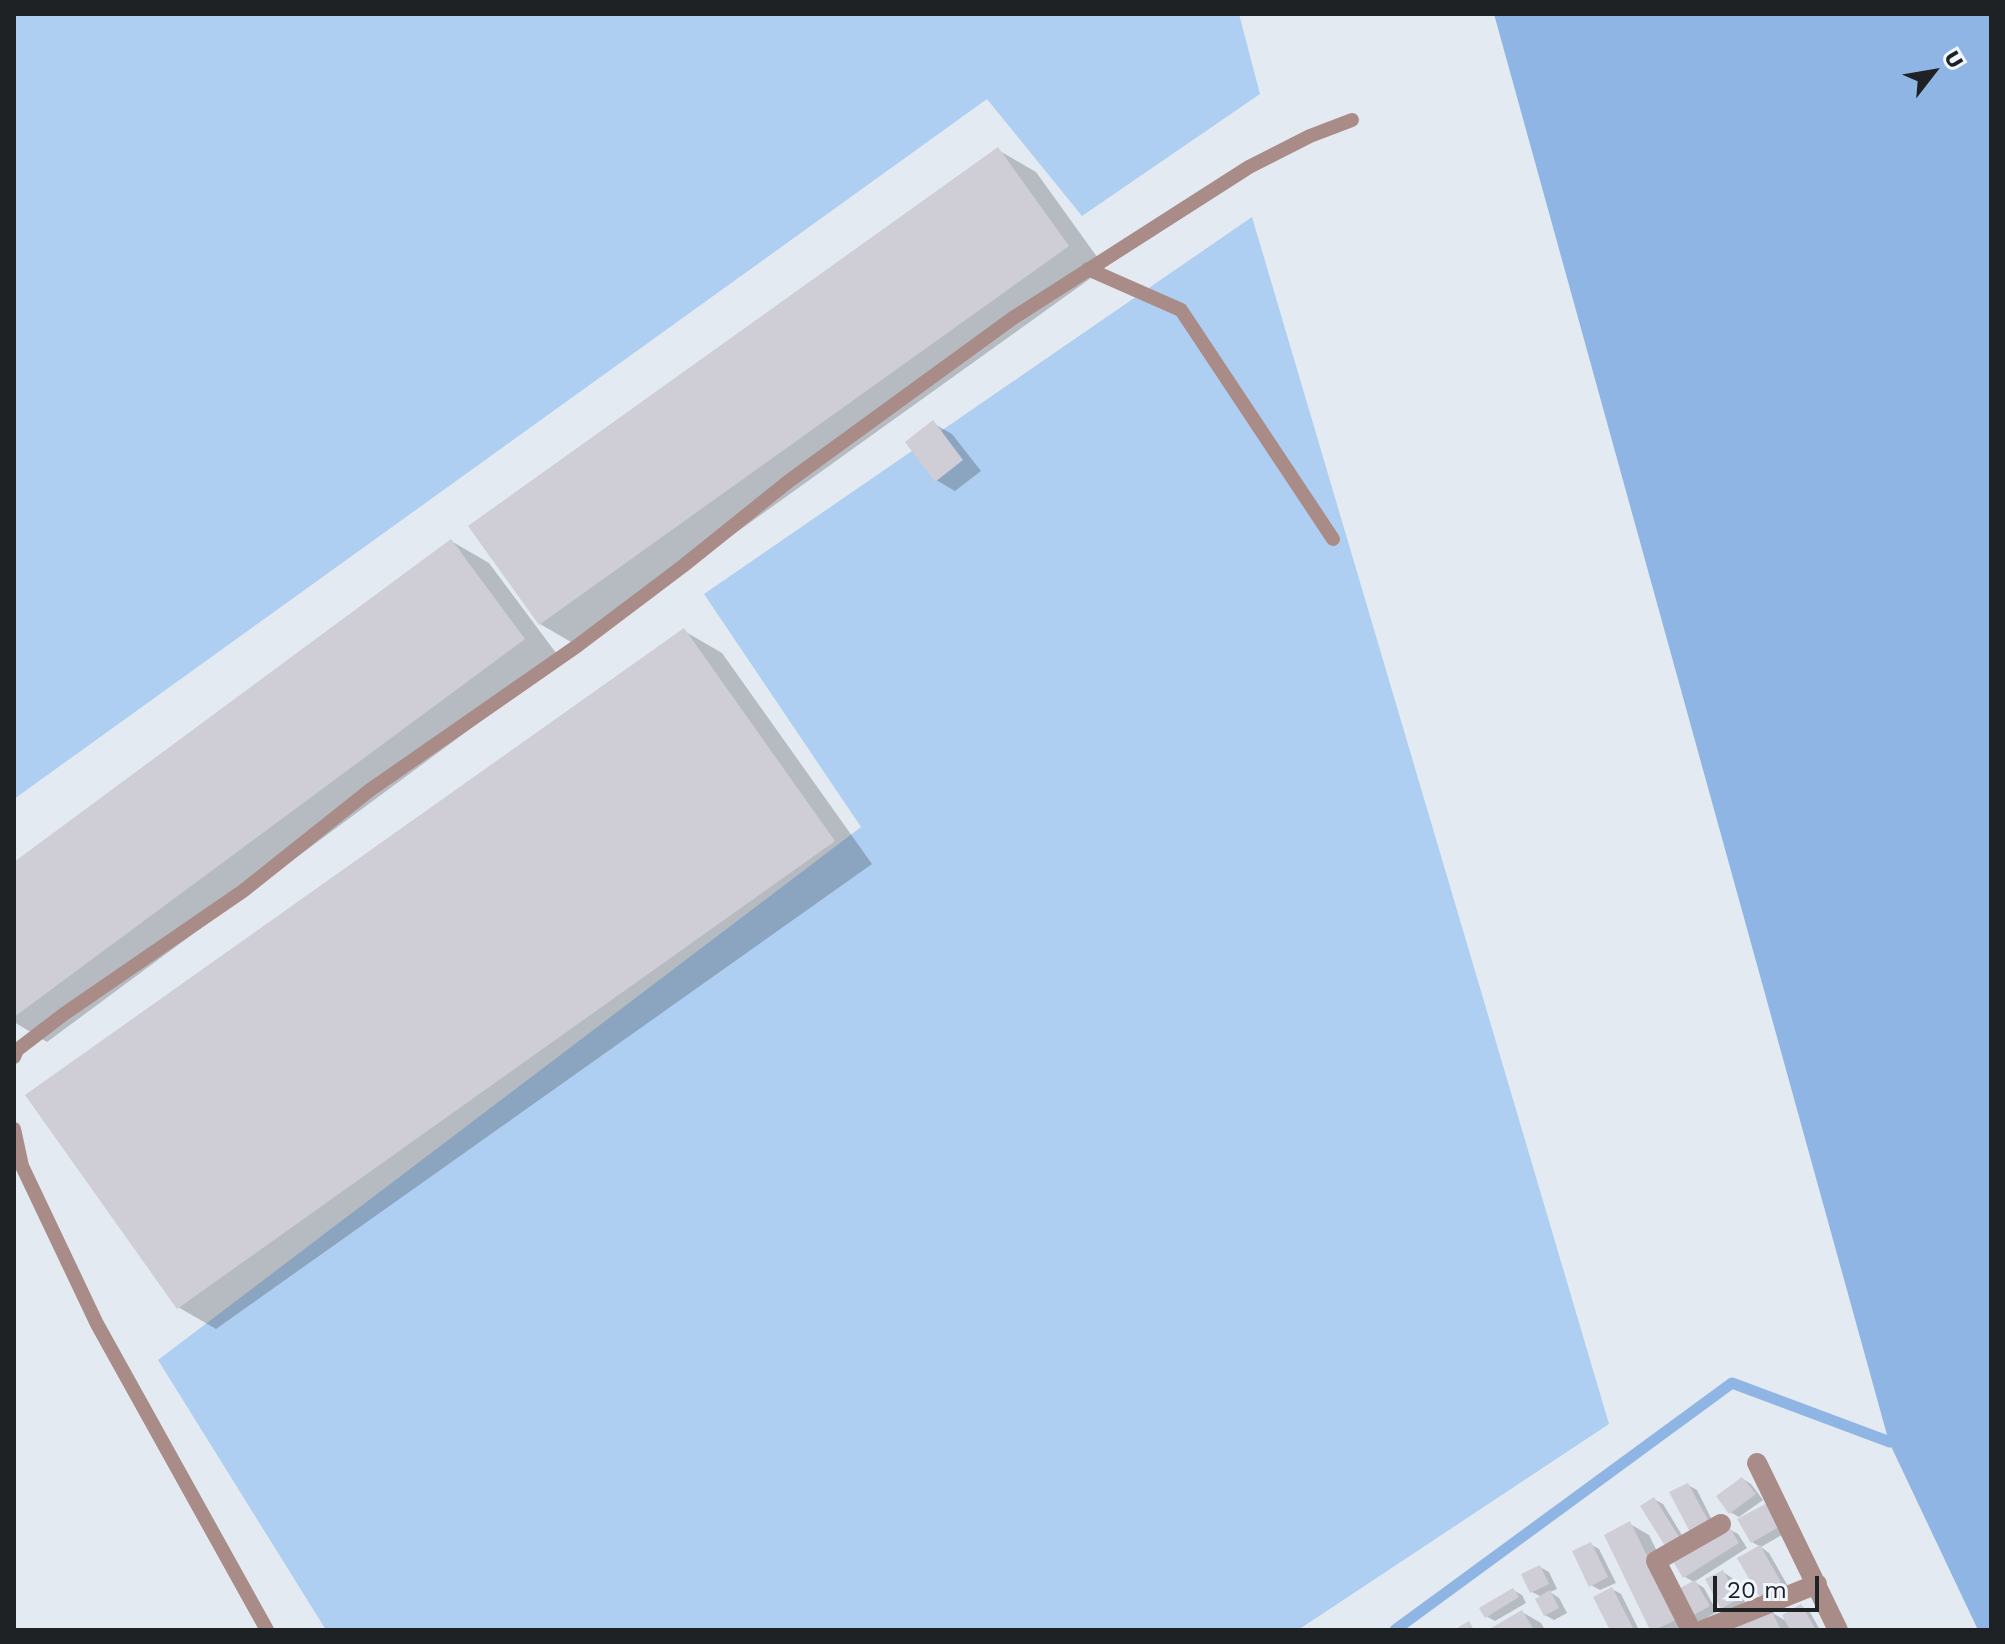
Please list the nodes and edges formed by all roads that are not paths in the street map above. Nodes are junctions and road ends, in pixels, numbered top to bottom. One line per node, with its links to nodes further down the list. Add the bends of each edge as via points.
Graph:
1 (1352, 120): 2 (lane, via 1249,167)
2 (1088, 269): 3 (lane, via 1181,310); 4 (lane, via 789,481 577,646 370,790 243,891 64,1014)
3 (1333, 539)
4 (14, 1057)
5 (14, 1129): 9 (lane, via 22,1166 97,1324)
6 (1757, 1463): 8 (street)
7 (1721, 1524): 10 (street, via 1656,1561)
8 (1817, 1584): 11 (street); 12 (street)
9 (267, 1630)
10 (1691, 1630)
11 (1703, 1630)
12 (1838, 1630)

